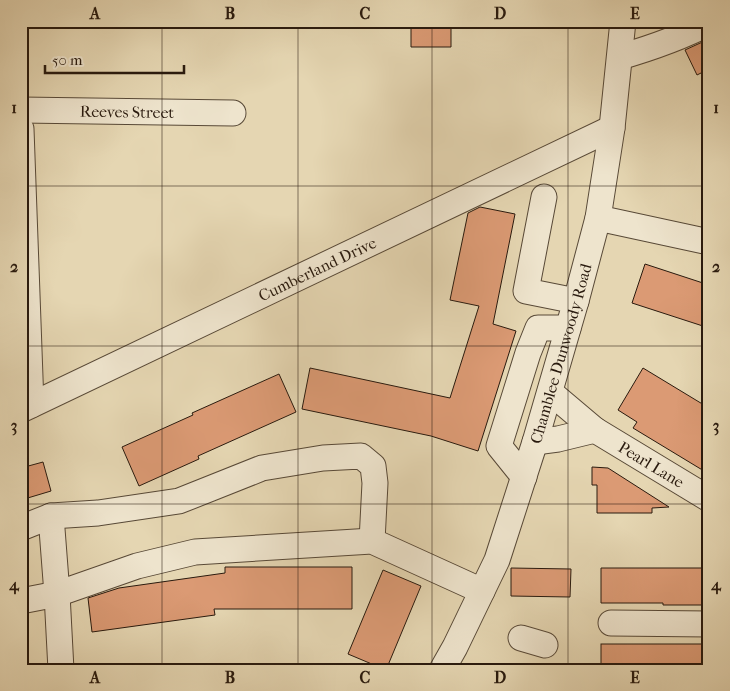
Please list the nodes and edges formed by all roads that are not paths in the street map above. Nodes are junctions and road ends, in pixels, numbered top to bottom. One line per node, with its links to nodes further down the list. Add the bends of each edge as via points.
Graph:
1 (623, 21): 3 (street, Chamblee Dunwoody Road)
2 (709, 22): 3 (street, via 654,47)
3 (620, 56): 6 (street, Chamblee Dunwoody Road)
4 (21, 110): 5 (street, Reeves Street)
5 (233, 113)
6 (612, 128): 9 (street, Chamblee Dunwoody Road); 14 (street, Cumberland Drive)
7 (21, 129): 14 (street)
8 (544, 197): 11 (street, via 526,291)
9 (598, 218): 10 (street); 11 (street, Chamblee Dunwoody Road)
10 (709, 242)
11 (576, 301): 12 (street, Chamblee Dunwoody Road)
12 (568, 328): 13 (street, Chamblee Dunwoody Road); 17 (street, via 538,328 499,446)
13 (550, 392): 15 (street, Pearl Lane); 16 (street, Chamblee Dunwoody Road)
14 (26, 408)
15 (595, 430): 16 (street); 18 (street, Pearl Lane)
16 (535, 442): 17 (street, Chamblee Dunwoody Road)
17 (524, 477): 22 (street, Chamblee Dunwoody Road, via 497,560)
18 (709, 499)
19 (51, 516): 20 (street); 21 (street, via 98,514 178,501 262,468 323,458 361,456 373,466); 23 (street)
20 (21, 528)
21 (373, 536): 22 (street); 23 (street, via 194,552 137,566)
22 (482, 591): 30 (street, Chamblee Dunwoody Road)
23 (58, 594): 24 (street); 29 (street)
24 (21, 601)
25 (611, 623): 26 (street)
26 (709, 624)
27 (521, 638): 28 (street)
28 (546, 646)
29 (61, 670)
30 (442, 670)

